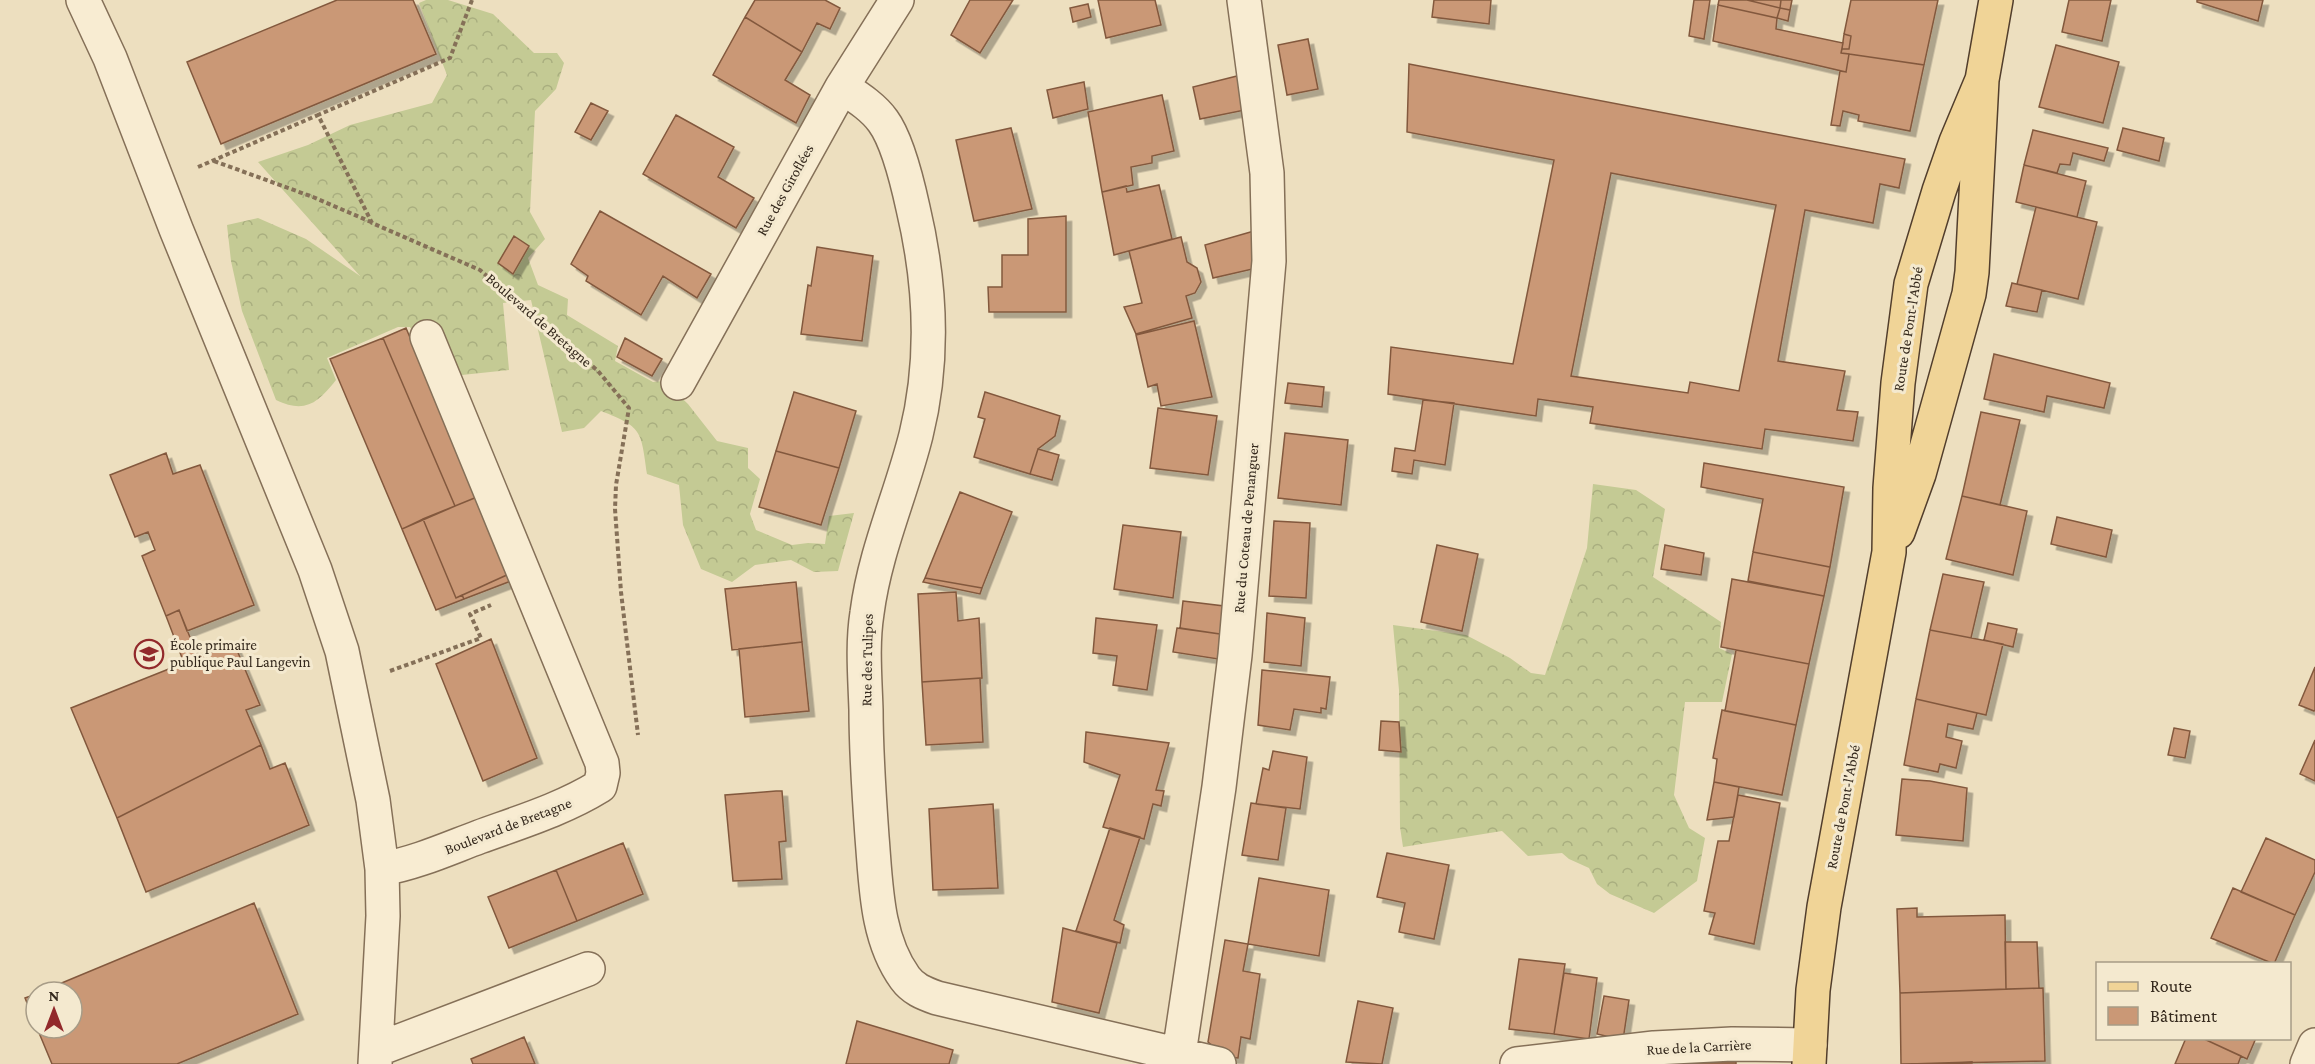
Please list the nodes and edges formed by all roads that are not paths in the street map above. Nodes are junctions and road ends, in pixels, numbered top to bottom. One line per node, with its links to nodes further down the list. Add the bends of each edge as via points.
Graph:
1 (83, 0): 10 (street, via 110,58 315,570 342,651 373,800)
2 (897, 0): 6 (street, Rue des Giroflées)
3 (1244, 0): 13 (street, Rue du Coteau de Penanguer, via 1267,173 1269,261 1234,666)
4 (1996, 0): 5 (main road, Route de Pont-l'Abbé)
5 (1982, 80): 9 (main road, Route de Pont-l'Abbé, via 1969,294 1919,474); 9 (main road, Route de Pont-l'Abbé, via 1956,142 1911,284 1898,383)
6 (842, 87): 8 (street, Rue des Giroflées); 13 (street, Rue des Tulipes, via 884,122 896,148 910,193 928,287 930,334 921,410 877,558 864,640 866,766 878,903 885,936 905,977 916,990)
7 (427, 337): 10 (street, Boulevard de Bretagne, via 603,773 600,786 551,811 407,864)
8 (678, 383)
9 (1889, 552): 14 (main road, Route de Pont-l'Abbé, via 1824,907)
10 (382, 869): 15 (street)
11 (588, 969): 15 (street)
12 (2315, 1046): 18 (street)
13 (1179, 1054): 16 (street)
14 (1809, 1054): 17 (street, Rue de la Carrière, via 1732,1044 1654,1048)
15 (375, 1057)
16 (1219, 1064)
17 (1517, 1064)
18 (2307, 1064)

